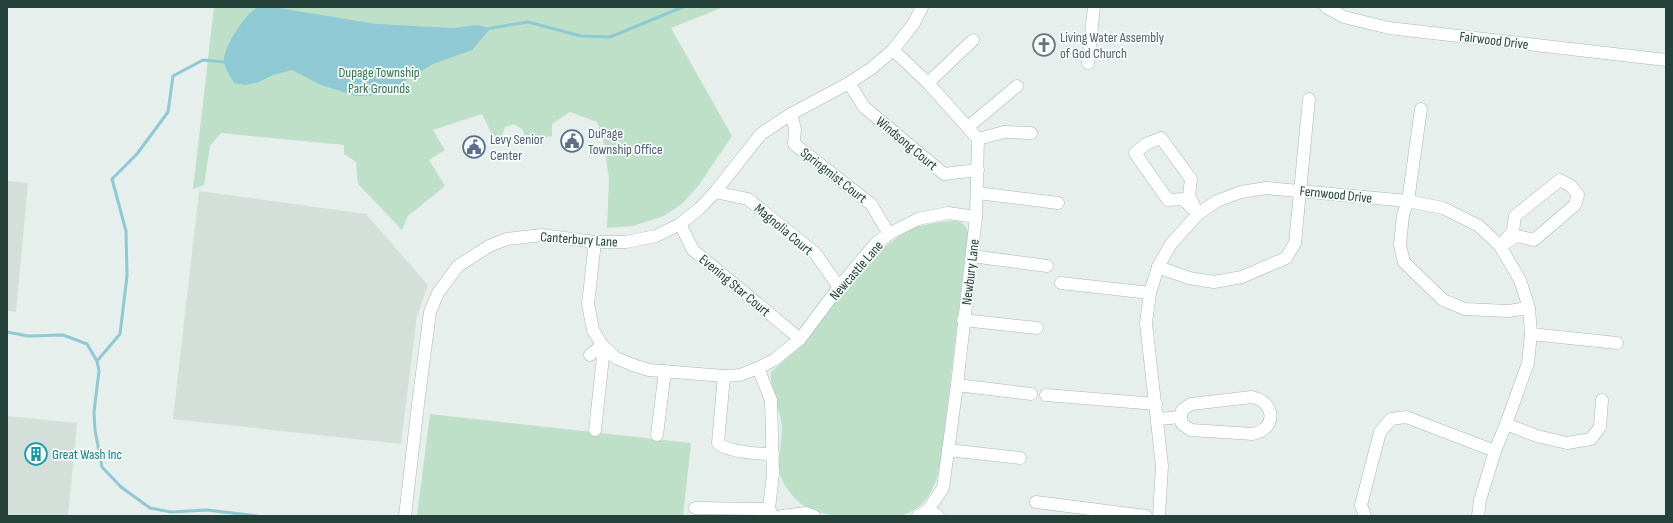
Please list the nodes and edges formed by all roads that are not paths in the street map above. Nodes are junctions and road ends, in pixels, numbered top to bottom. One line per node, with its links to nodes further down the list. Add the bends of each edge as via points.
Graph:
1 (922, 7): 5 (street, Canterbury Lane, via 914,23)
2 (1094, 7): 7 (street)
3 (1326, 7): 6 (street, Fairwood Drive, via 1344,17 1389,28)
4 (973, 40): 9 (street)
5 (893, 50): 8 (street, Canterbury Lane); 9 (street)
6 (1666, 60)
7 (1088, 63)
8 (849, 83): 13 (street, Canterbury Lane); 17 (street, Windsong Court, via 864,107 944,174)
9 (928, 83): 14 (street)
10 (1017, 86): 14 (street)
11 (1309, 99): 18 (street)
12 (1421, 109): 21 (street)
13 (791, 114): 19 (street, Canterbury Lane, via 761,134); 26 (street, Springmist Court, via 794,144 871,204)
14 (968, 127): 16 (street)
15 (1031, 133): 16 (street, via 1004,132)
16 (978, 139): 17 (street, Newbury Lane)
17 (978, 170): 20 (street, Newbury Lane)
18 (1299, 190): 21 (street, Fernwood Drive); 23 (street, Fernwood Drive, via 1266,188 1242,192 1217,201); 31 (street, via 1295,243 1286,258 1242,277 1214,282 1189,278)
19 (715, 192): 25 (street, Canterbury Lane); 33 (street, Magnolia Court, via 748,199 815,253)
20 (977, 193): 22 (street); 24 (street, Newbury Lane)
21 (1408, 201): 28 (street, Fernwood Drive, via 1443,208 1480,226); 35 (street, via 1403,215 1400,245 1404,262 1443,300 1465,309 1508,311)
22 (1058, 203)
23 (1198, 214): 23 (street, via 1183,199 1168,200 1135,153 1146,144 1161,138 1192,179 1189,195); 31 (street, Fernwood Drive, via 1171,244)
24 (976, 217): 26 (street, Newcastle Lane, via 948,213 918,219); 29 (street, Newbury Lane)
25 (680, 224): 27 (street, Canterbury Lane, via 656,236 626,242); 39 (street, Evening Star Court, via 692,250)
26 (888, 234): 33 (street, Newcastle Lane, via 875,244)
27 (595, 242): 41 (street, via 588,304 593,330); 64 (street, Canterbury Lane, via 542,234 507,239 489,246 458,266 438,293 430,312)
28 (1500, 246): 28 (street, via 1517,236 1534,240 1575,205 1578,195 1571,186 1560,180 1515,216 1513,231); 35 (street, Fernwood Drive, via 1520,280)
29 (972, 256): 30 (street); 36 (street, Newbury Lane)
30 (1047, 266)
31 (1158, 267): 34 (street, Fernwood Drive)
32 (1062, 283): 34 (street)
33 (839, 287): 39 (street, Newcastle Lane)
34 (1150, 293): 50 (street, Fernwood Drive, via 1146,323)
35 (1529, 308): 38 (street, Fernwood Drive)
36 (963, 320): 37 (street); 46 (street, Newbury Lane)
37 (1037, 328)
38 (1531, 334): 40 (street); 53 (street, Fernwood Drive, via 1528,363)
39 (800, 339): 43 (street, Newcastle Lane, via 774,360)
40 (1617, 342)
41 (603, 346): 42 (street); 44 (street, via 616,358 633,366); 54 (street)
42 (590, 355)
43 (758, 368): 45 (street, via 740,375); 58 (street, via 771,400)
44 (665, 370): 45 (street); 55 (street)
45 (724, 376): 58 (street, via 718,443 746,452)
46 (957, 385): 47 (street); 56 (street, Newbury Lane)
47 (1030, 394)
48 (1046, 395): 50 (street)
49 (1602, 400): 53 (street, via 1600,427 1592,439 1567,443 1537,436)
50 (1156, 404): 52 (street, Fernwood Drive)
51 (1181, 417): 51 (street, via 1182,424 1191,430 1253,434 1266,428 1271,415 1265,402 1252,397 1191,404 1182,410); 52 (street)
52 (1158, 419): 68 (street, Fernwood Drive, via 1162,466)
53 (1506, 424): 57 (street, Fernwood Drive)
54 (595, 430)
55 (657, 435)
56 (948, 450): 59 (street); 63 (street, Newbury Lane, via 943,488)
57 (1495, 451): 69 (street, via 1406,417 1391,419 1380,432 1361,505); 70 (street, Fernwood Drive, via 1480,500)
58 (773, 454): 62 (street)
59 (1020, 458)
60 (1036, 502): 67 (street)
61 (695, 508): 62 (street)
62 (771, 513)
63 (929, 514)
64 (405, 516)
65 (782, 516): 66 (street, via 806,513)
66 (814, 516)
67 (1146, 516)
68 (1159, 516)
69 (1365, 516)
70 (1478, 516)

